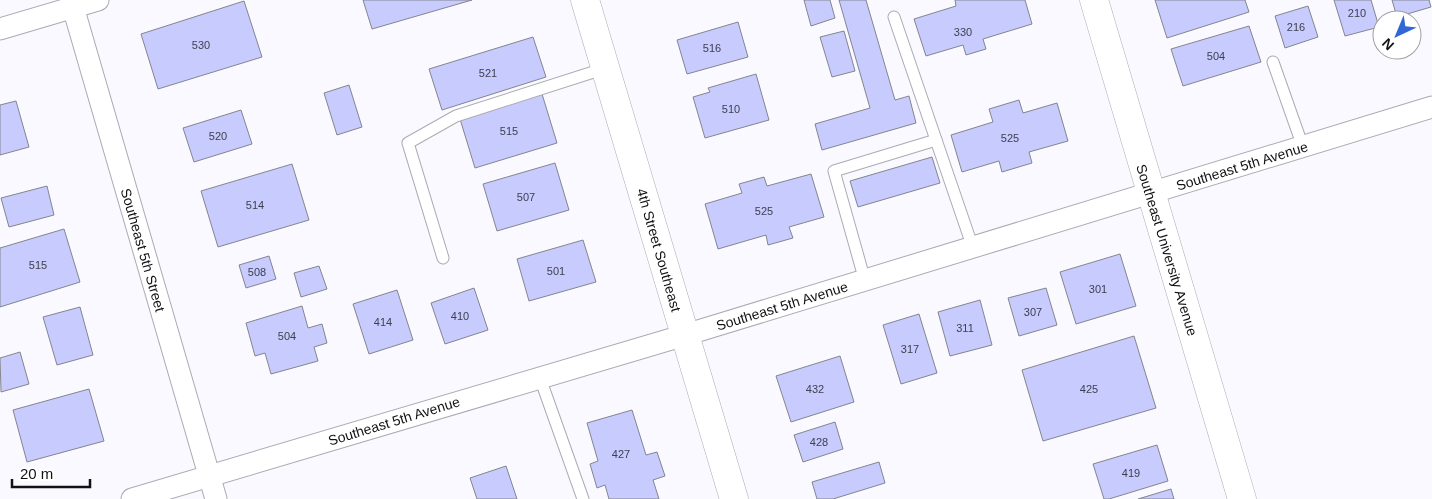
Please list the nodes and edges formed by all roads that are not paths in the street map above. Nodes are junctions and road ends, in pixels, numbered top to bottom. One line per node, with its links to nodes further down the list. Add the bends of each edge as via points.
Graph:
1 (98, 0): 4 (street)
2 (585, 0): 8 (main road, 4th Street Southeast)
3 (1094, 0): 12 (main road, Southeast University Avenue)
4 (72, 4): 6 (street); 18 (street, Southeast 5th Street)
5 (894, 17): 10 (lane)
6 (0, 30)
7 (1273, 62): 11 (lane)
8 (606, 68): 14 (lane, via 456,116 408,143); 16 (main road, 4th Street Southeast)
9 (1432, 107): 11 (street, Southeast 5th Avenue)
10 (936, 140): 13 (lane); 15 (lane, via 834,171)
11 (1303, 147): 12 (street, Southeast 5th Avenue)
12 (1151, 194): 13 (street, Southeast 5th Avenue); 23 (main road, Southeast University Avenue)
13 (973, 248): 15 (street, Southeast 5th Avenue)
14 (443, 258)
15 (864, 281): 16 (street, Southeast 5th Avenue)
16 (685, 335): 17 (street, Southeast 5th Avenue); 19 (main road, 4th Street Southeast)
17 (540, 378): 18 (street, Southeast 5th Avenue); 22 (lane)
18 (209, 476): 20 (street, Southeast 5th Avenue); 21 (street, Southeast 5th Street)
19 (733, 498)
20 (132, 499)
21 (216, 499)
22 (583, 499)
23 (1242, 499)

